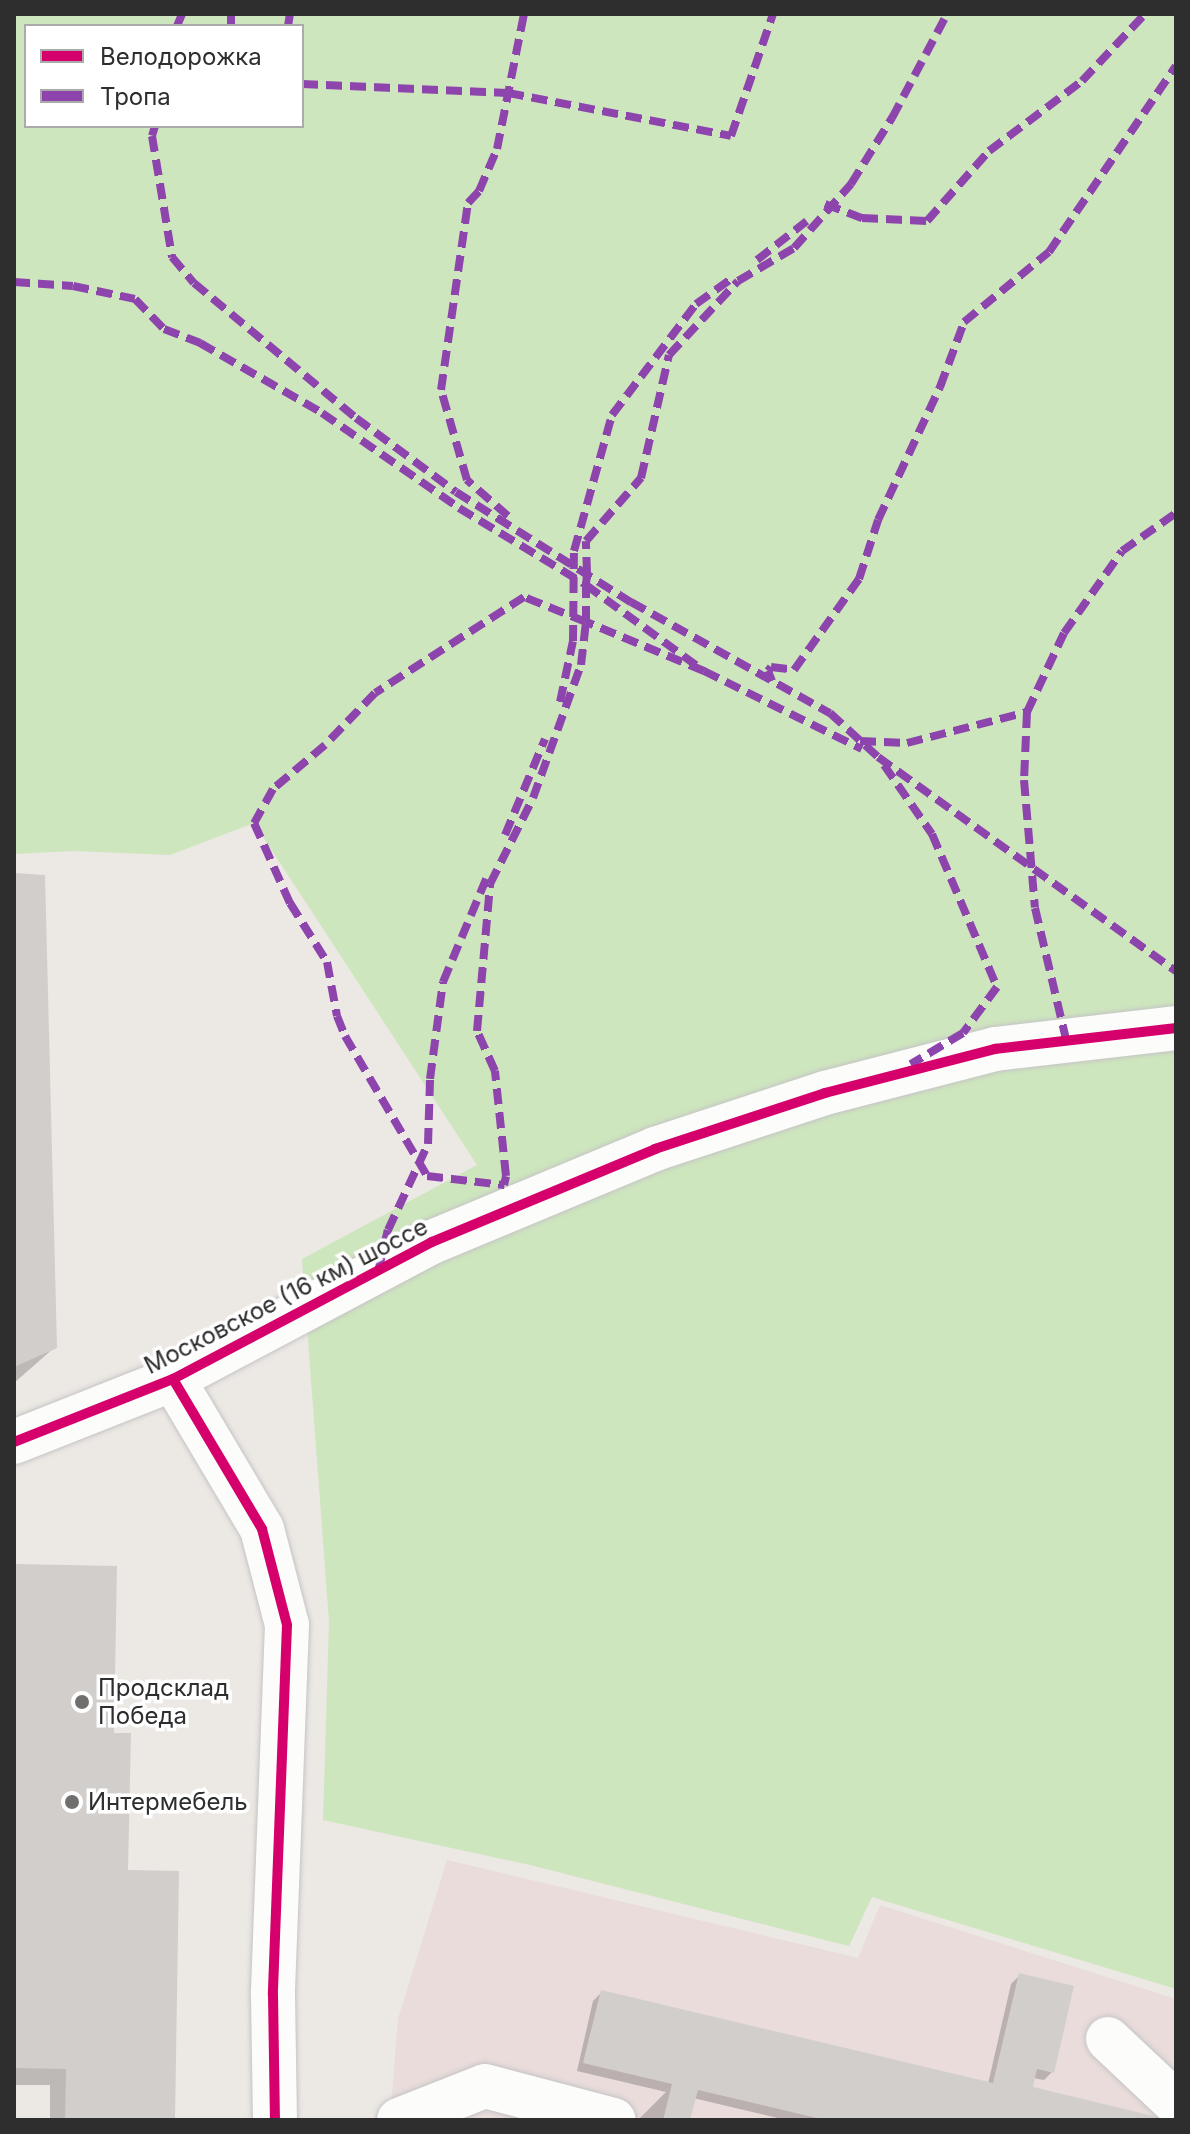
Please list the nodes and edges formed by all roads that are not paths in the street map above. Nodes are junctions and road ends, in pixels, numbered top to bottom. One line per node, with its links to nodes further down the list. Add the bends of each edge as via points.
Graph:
1 (1176, 1028): 2 (street, Московское (16 км) шоссе, via 995,1049 825,1093 655,1149 432,1242)
2 (173, 1379): 3 (street, Московское (16 км) шоссе); 6 (street, via 262,1529 287,1625 273,1995)
3 (14, 1442)
4 (1108, 2039): 5 (street)
5 (1176, 2103)
6 (275, 2120)
7 (399, 2120): 8 (street, via 485,2086)
8 (614, 2120)

